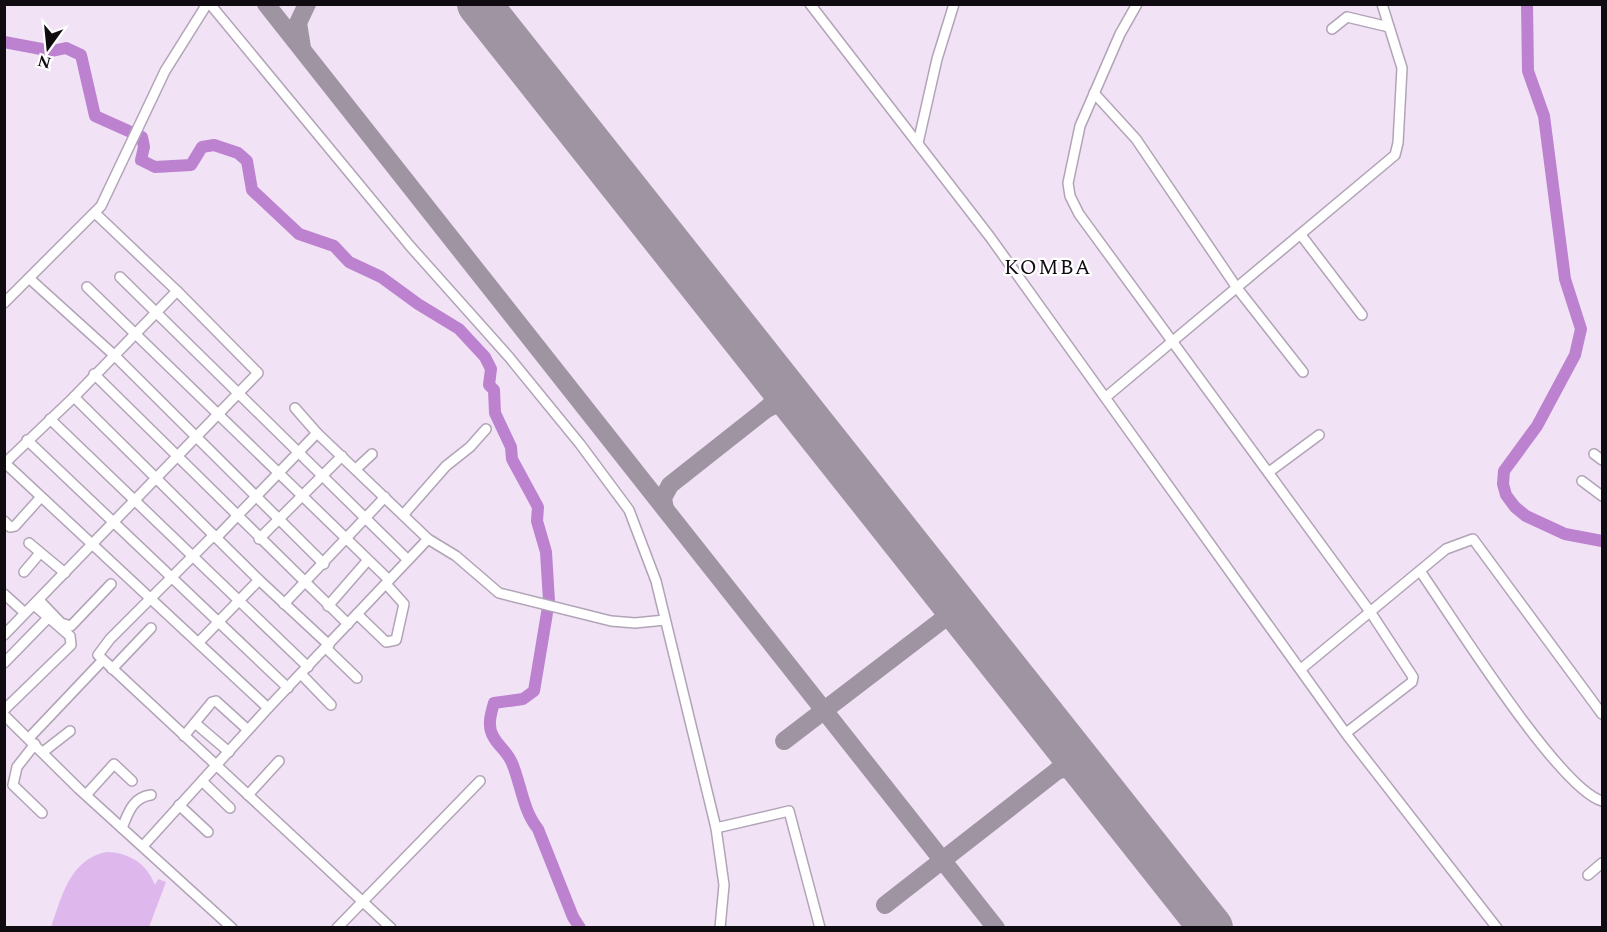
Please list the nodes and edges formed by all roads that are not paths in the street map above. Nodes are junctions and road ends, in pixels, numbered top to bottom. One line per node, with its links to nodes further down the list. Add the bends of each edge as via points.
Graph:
1 (810, 4): 9 (street)
2 (954, 4): 9 (street)
3 (1137, 4): 8 (street)
4 (1382, 4): 6 (street)
5 (207, 5): 10 (street, via 174,54 111,189); 90 (street, via 509,357 619,494 650,561)
6 (1389, 27): 7 (street, via 1347,17); 11 (street, via 1402,68 1396,153)
7 (1332, 29)
8 (1094, 93): 15 (street, via 1136,139); 21 (street, via 1069,168 1070,196 1079,214)
9 (918, 143): 27 (street)
10 (95, 213): 13 (street); 16 (street)
11 (1301, 235): 15 (street); 19 (street)
12 (120, 277): 18 (street)
13 (30, 279): 17 (street); 22 (street)
14 (87, 287): 20 (street)
15 (1237, 288): 21 (street); 23 (street)
16 (177, 291): 18 (street); 25 (street, via 257,371)
17 (4, 303)
18 (154, 313): 20 (street); 25 (street)
19 (1362, 315)
20 (134, 334): 22 (street); 29 (street)
21 (1174, 340): 27 (street); 44 (street)
22 (114, 355): 24 (street); 34 (street)
23 (1303, 372)
24 (94, 374): 26 (street); 39 (street)
25 (239, 394): 29 (street); 36 (street)
26 (74, 397): 30 (street); 47 (street)
27 (1106, 397): 100 (street)
28 (295, 408): 32 (street)
29 (218, 415): 34 (street); 45 (street)
30 (50, 419): 35 (street); 54 (street)
31 (486, 429): 55 (street, via 446,466)
32 (317, 433): 36 (street); 40 (street)
33 (1318, 435): 44 (street)
34 (197, 437): 39 (street); 49 (street)
35 (27, 440): 42 (street); 60 (street)
36 (297, 454): 45 (street); 46 (street)
37 (372, 454): 43 (street)
38 (1594, 454): 41 (street)
39 (177, 455): 47 (street); 56 (street)
40 (342, 456): 43 (street); 46 (street)
41 (1602, 460)
42 (5, 462): 52 (street)
43 (356, 470): 53 (street)
44 (1269, 471): 87 (street)
45 (278, 474): 49 (street); 50 (street)
46 (320, 476): 50 (street); 58 (street)
47 (156, 478): 54 (street); 61 (street)
48 (1582, 481): 51 (street)
49 (256, 495): 56 (street); 57 (street)
50 (301, 496): 57 (street); 63 (street)
51 (1602, 496)
52 (41, 497): 59 (street, via 15,526); 66 (street)
53 (385, 497): 55 (street); 58 (street)
54 (132, 501): 60 (street); 68 (street)
55 (403, 515): 64 (street)
56 (236, 516): 61 (street); 62 (street)
57 (279, 518): 62 (street); 71 (street)
58 (364, 518): 63 (street); 70 (street)
59 (4, 521)
60 (113, 522): 66 (street); 75 (street)
61 (215, 536): 68 (street); 76 (street)
62 (259, 539): 79 (street)
63 (345, 539): 69 (street); 71 (street)
64 (429, 539): 70 (street); 90 (street, via 456,556 499,593 611,621)
65 (29, 543): 67 (street)
66 (92, 543): 74 (street); 81 (street)
67 (40, 553): 73 (street); 74 (street)
68 (192, 557): 75 (street); 82 (street)
69 (368, 560): 77 (street); 85 (street)
70 (408, 560): 77 (street)
71 (324, 564): 79 (street)
72 (1420, 571): 87 (street); 107 (street, via 1446,549 1473,539); 125 (street, via 1538,739 1580,786)
73 (24, 572)
74 (65, 573): 83 (street)
75 (172, 578): 81 (street); 91 (street)
76 (259, 580): 82 (street); 84 (street)
77 (388, 582): 88 (street); 88 (street, via 404,604 396,640 386,642)
78 (111, 584): 83 (street, via 71,626)
79 (305, 584): 84 (street); 85 (street)
80 (4, 594): 86 (street)
81 (151, 597): 95 (street); 97 (street, via 99,652)
82 (239, 601): 91 (street); 101 (street)
83 (36, 603): 86 (street); 89 (street)
84 (284, 604): 96 (street)
85 (328, 606): 92 (street)
86 (25, 613): 94 (street)
87 (1371, 613): 100 (street); 112 (street, via 1413,680)
88 (357, 614): 92 (street)
89 (48, 618): 98 (street); 106 (street, via 70,636 71,645)
90 (665, 620): 130 (street)
91 (219, 621): 95 (street); 103 (street)
92 (348, 624): 96 (street)
93 (151, 628): 99 (street)
94 (4, 635)
95 (200, 642): 105 (street)
96 (328, 646): 101 (street); 102 (street)
97 (103, 660): 99 (street); 114 (street)
98 (4, 663)
99 (112, 669): 113 (street)
100 (1301, 669): 112 (street)
101 (304, 670): 103 (street); 104 (street)
102 (357, 678)
103 (288, 688): 105 (street)
104 (332, 705)
105 (268, 708): 110 (street)
106 (4, 710)
107 (1602, 714)
108 (4, 715): 114 (street)
109 (195, 723): 110 (street, via 216,701); 113 (street); 116 (street)
110 (248, 730): 116 (street)
111 (69, 731): 115 (street)
112 (1346, 733): 141 (street)
113 (184, 736): 118 (street)
114 (32, 741): 115 (street); 128 (street, via 16,767 13,785)
115 (43, 752): 122 (street)
116 (229, 752): 118 (street)
117 (279, 761): 124 (street)
118 (216, 766): 120 (street); 124 (street)
119 (132, 781): 122 (street, via 114,765)
120 (202, 781): 126 (street); 127 (street)
121 (480, 781): 135 (street)
122 (86, 795): 129 (street)
123 (151, 795): 129 (street, via 136,800)
124 (248, 795): 135 (street)
125 (1602, 801)
126 (180, 806): 131 (street); 132 (street)
127 (230, 808)
128 (42, 813)
129 (122, 828): 132 (street)
130 (716, 828): 139 (street, via 724,885); 140 (street, via 789,811)
131 (208, 832)
132 (143, 846): 136 (street)
133 (1602, 863): 134 (street)
134 (1588, 875)
135 (363, 901): 137 (street); 138 (street)
136 (232, 927)
137 (337, 927)
138 (391, 927)
139 (720, 927)
140 (820, 927)
141 (1497, 927)

